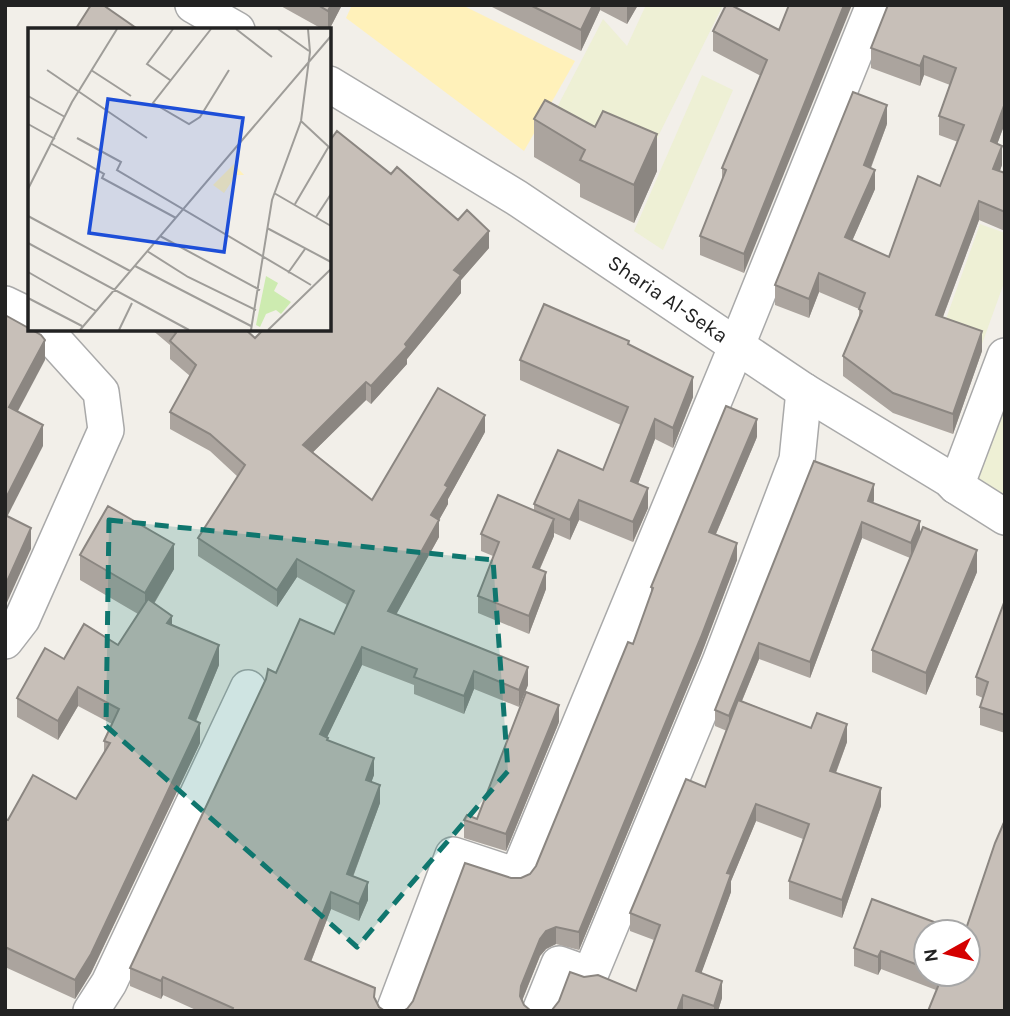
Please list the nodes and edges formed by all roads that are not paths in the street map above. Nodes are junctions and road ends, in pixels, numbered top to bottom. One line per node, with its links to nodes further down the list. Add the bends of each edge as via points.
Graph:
1 (193, 5): 3 (street)
2 (874, 5): 8 (street)
3 (233, 28)
4 (331, 84): 8 (street, Sharia Al-Seka, via 517,198)
5 (5, 304): 6 (street)
6 (28, 315)
7 (46, 331): 13 (street, via 102,392 106,430 22,619)
8 (737, 345): 10 (street, Sharia Al-Seka); 16 (street, via 517,876 453,855)
9 (1005, 356): 11 (street)
10 (804, 391): 11 (street, Sharia Al-Seka); 17 (street, via 797,460 720,662 590,975 559,964)
11 (956, 486): 12 (street, Sharia Al-Seka)
12 (1005, 517)
13 (5, 641)
14 (248, 688): 15 (street, via 109,983)
15 (91, 1011)
16 (394, 1011)
17 (540, 1011)

